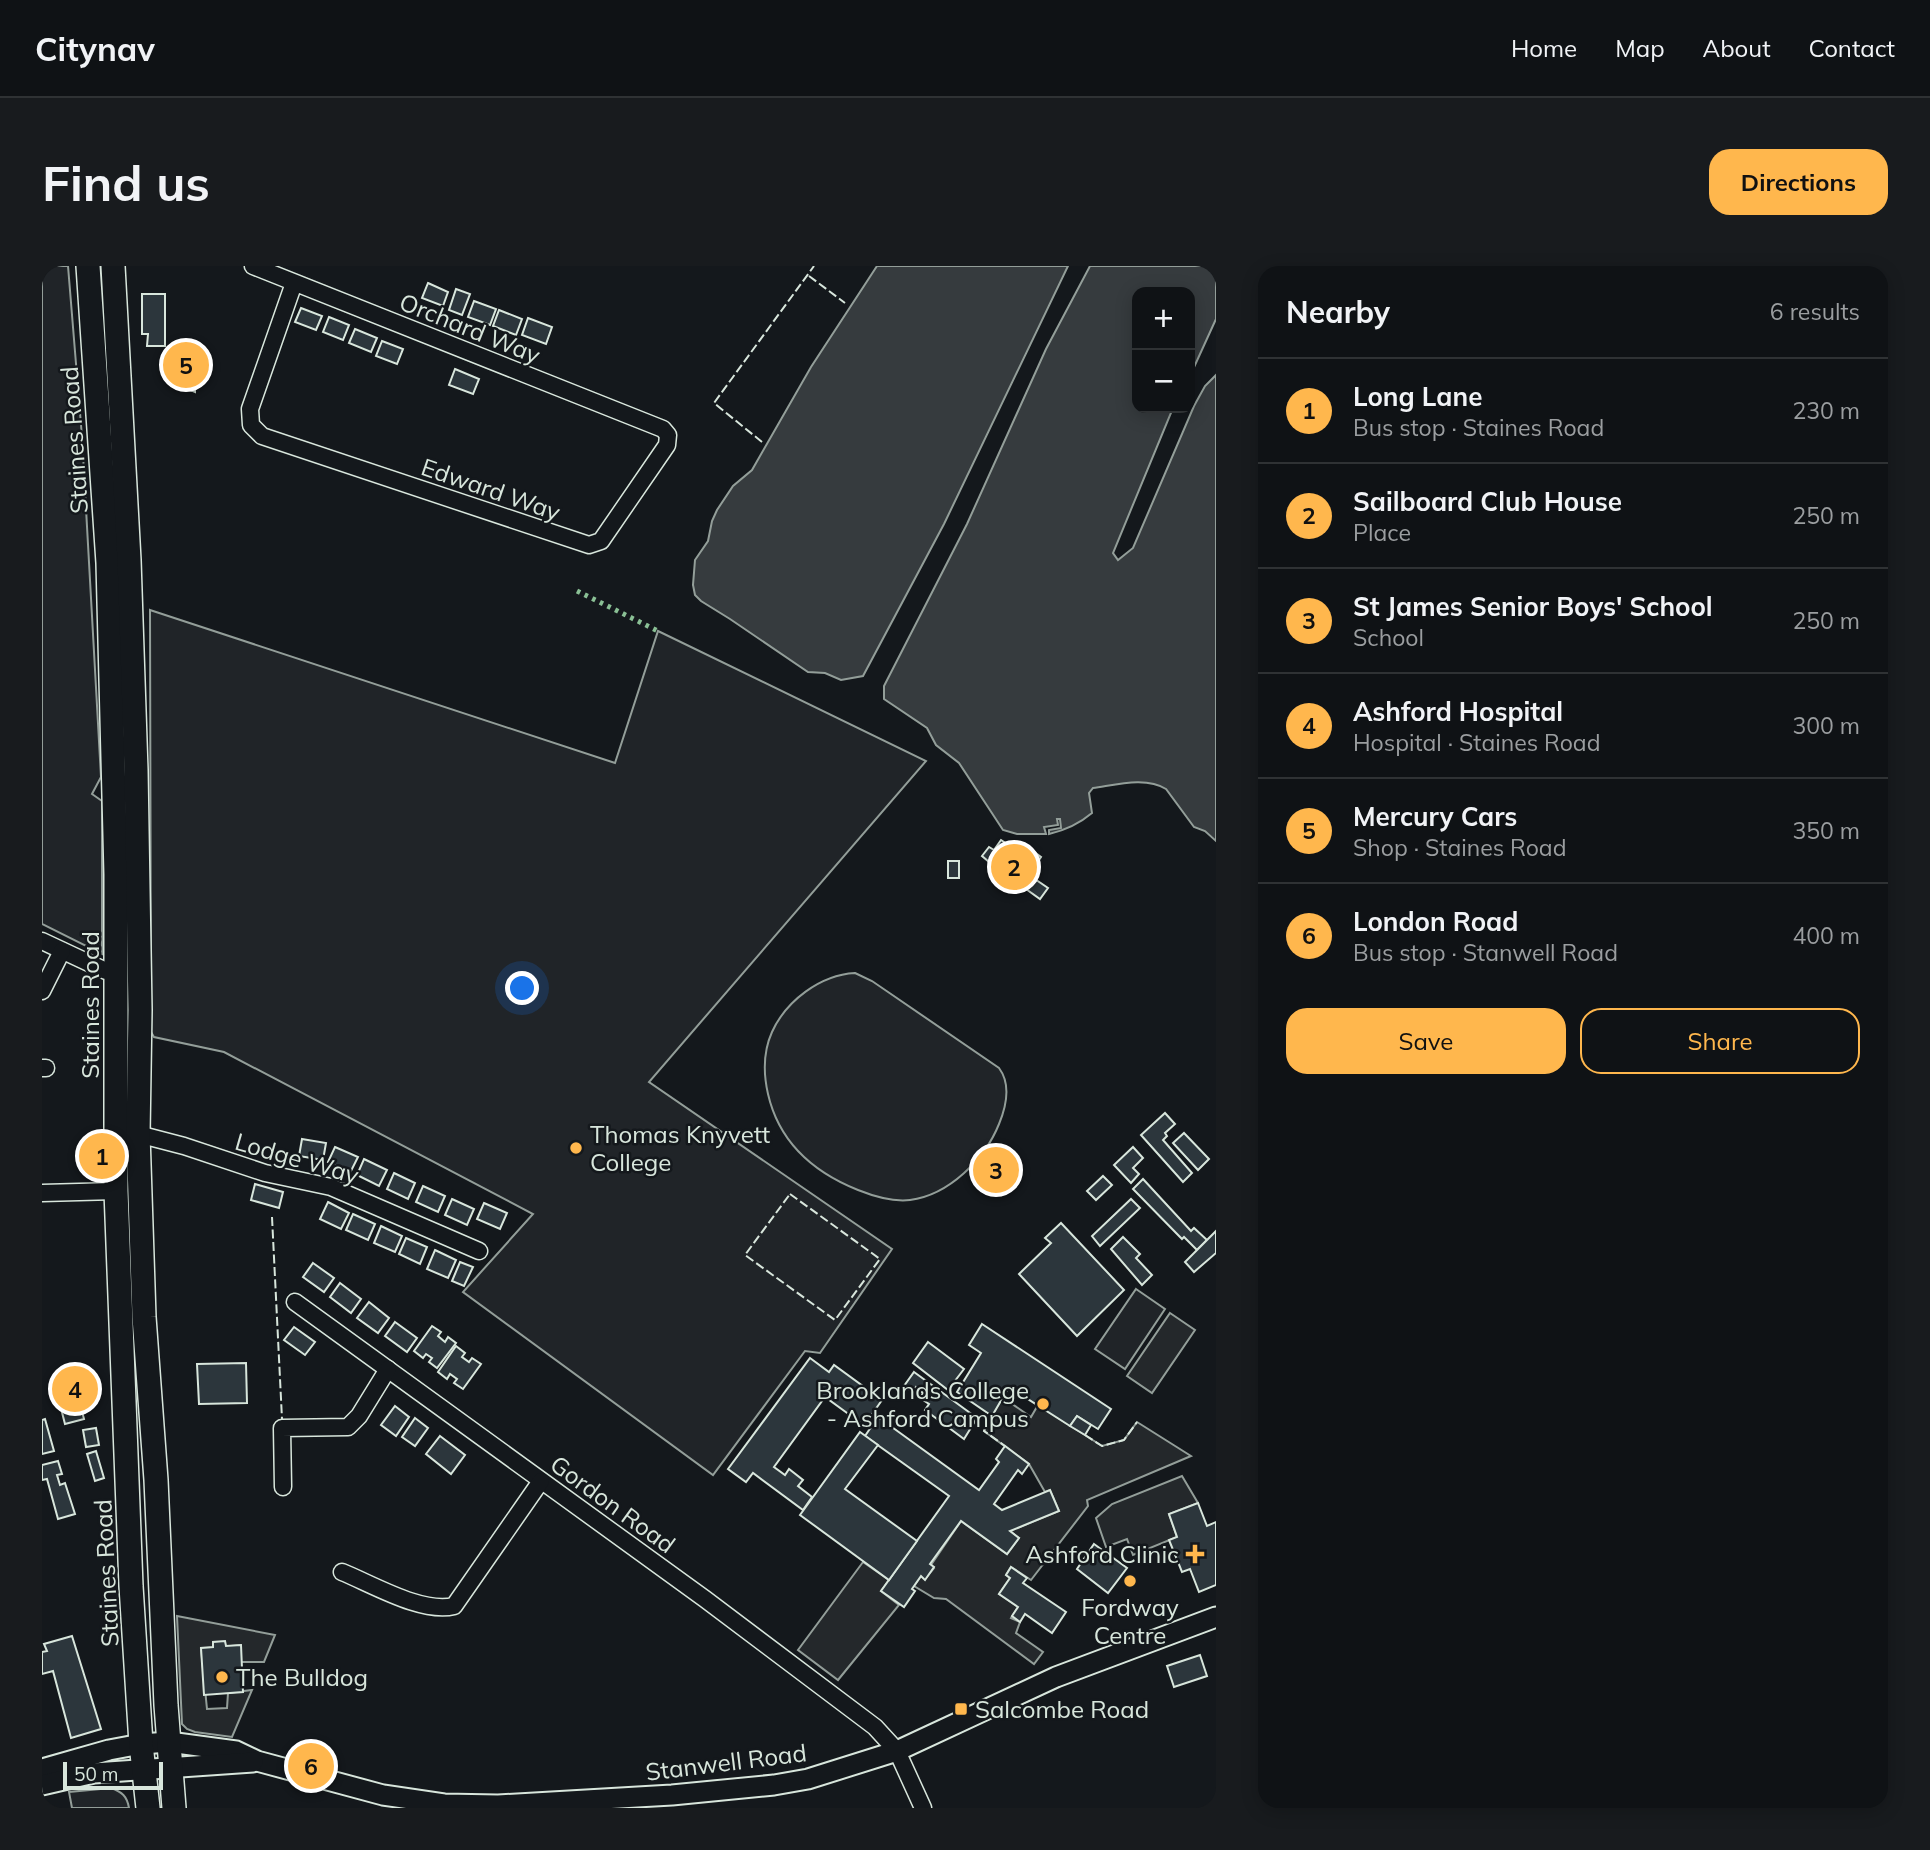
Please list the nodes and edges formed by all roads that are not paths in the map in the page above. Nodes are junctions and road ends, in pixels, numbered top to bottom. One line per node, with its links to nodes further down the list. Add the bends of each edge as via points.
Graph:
1 (88, 266): 8 (highway, Staines Road, via 108,564)
2 (113, 266): 10 (highway, Staines Road, via 136,770)
3 (253, 266): 4 (street, Orchard Way)
4 (294, 283): 5 (street, Orchard Way, via 663,429); 5 (street, Edward Way, via 250,409 251,425 262,436 589,545 601,541 667,444)
5 (668, 435)
6 (42, 941): 7 (street)
7 (62, 951): 8 (street); 9 (street)
8 (116, 973): 11 (highway, Staines Road)
9 (42, 992)
10 (138, 1135): 13 (street, Lodge Way, via 265,1173 331,1186); 20 (highway, Staines Road)
11 (116, 1191): 12 (street); 21 (highway, Staines Road)
12 (42, 1193)
13 (478, 1251)
14 (295, 1302): 15 (street, Gordon Road)
15 (388, 1369): 16 (street, Gordon Road); 17 (street, via 348,1427 282,1428)
16 (541, 1481): 18 (street, via 454,1606 440,1609 421,1604); 22 (street, Gordon Road, via 875,1727)
17 (283, 1487)
18 (342, 1572)
19 (1216, 1616): 22 (main road, Stanwell Road, via 1056,1677)
20 (169, 1742): 21 (main road, Stanwell Road); 23 (main road, Stanwell Road, via 236,1751); 24 (highway, Staines Road)
21 (141, 1744): 25 (main road, Stanwell Road); 26 (highway, Staines Road)
22 (897, 1751): 28 (main road, Stanwell Road, via 808,1779 672,1795 498,1805); 31 (street)
23 (257, 1761): 24 (main road, Stanwell Road); 28 (main road, Stanwell Road)
24 (171, 1768): 26 (main road, Stanwell Road); 30 (highway, Staines Road)
25 (42, 1769)
26 (143, 1769): 27 (main road, Stanwell Road, via 94,1773); 29 (highway, Staines Road)
27 (42, 1785)
28 (383, 1802)
29 (148, 1808)
30 (174, 1808)
31 (923, 1808)

